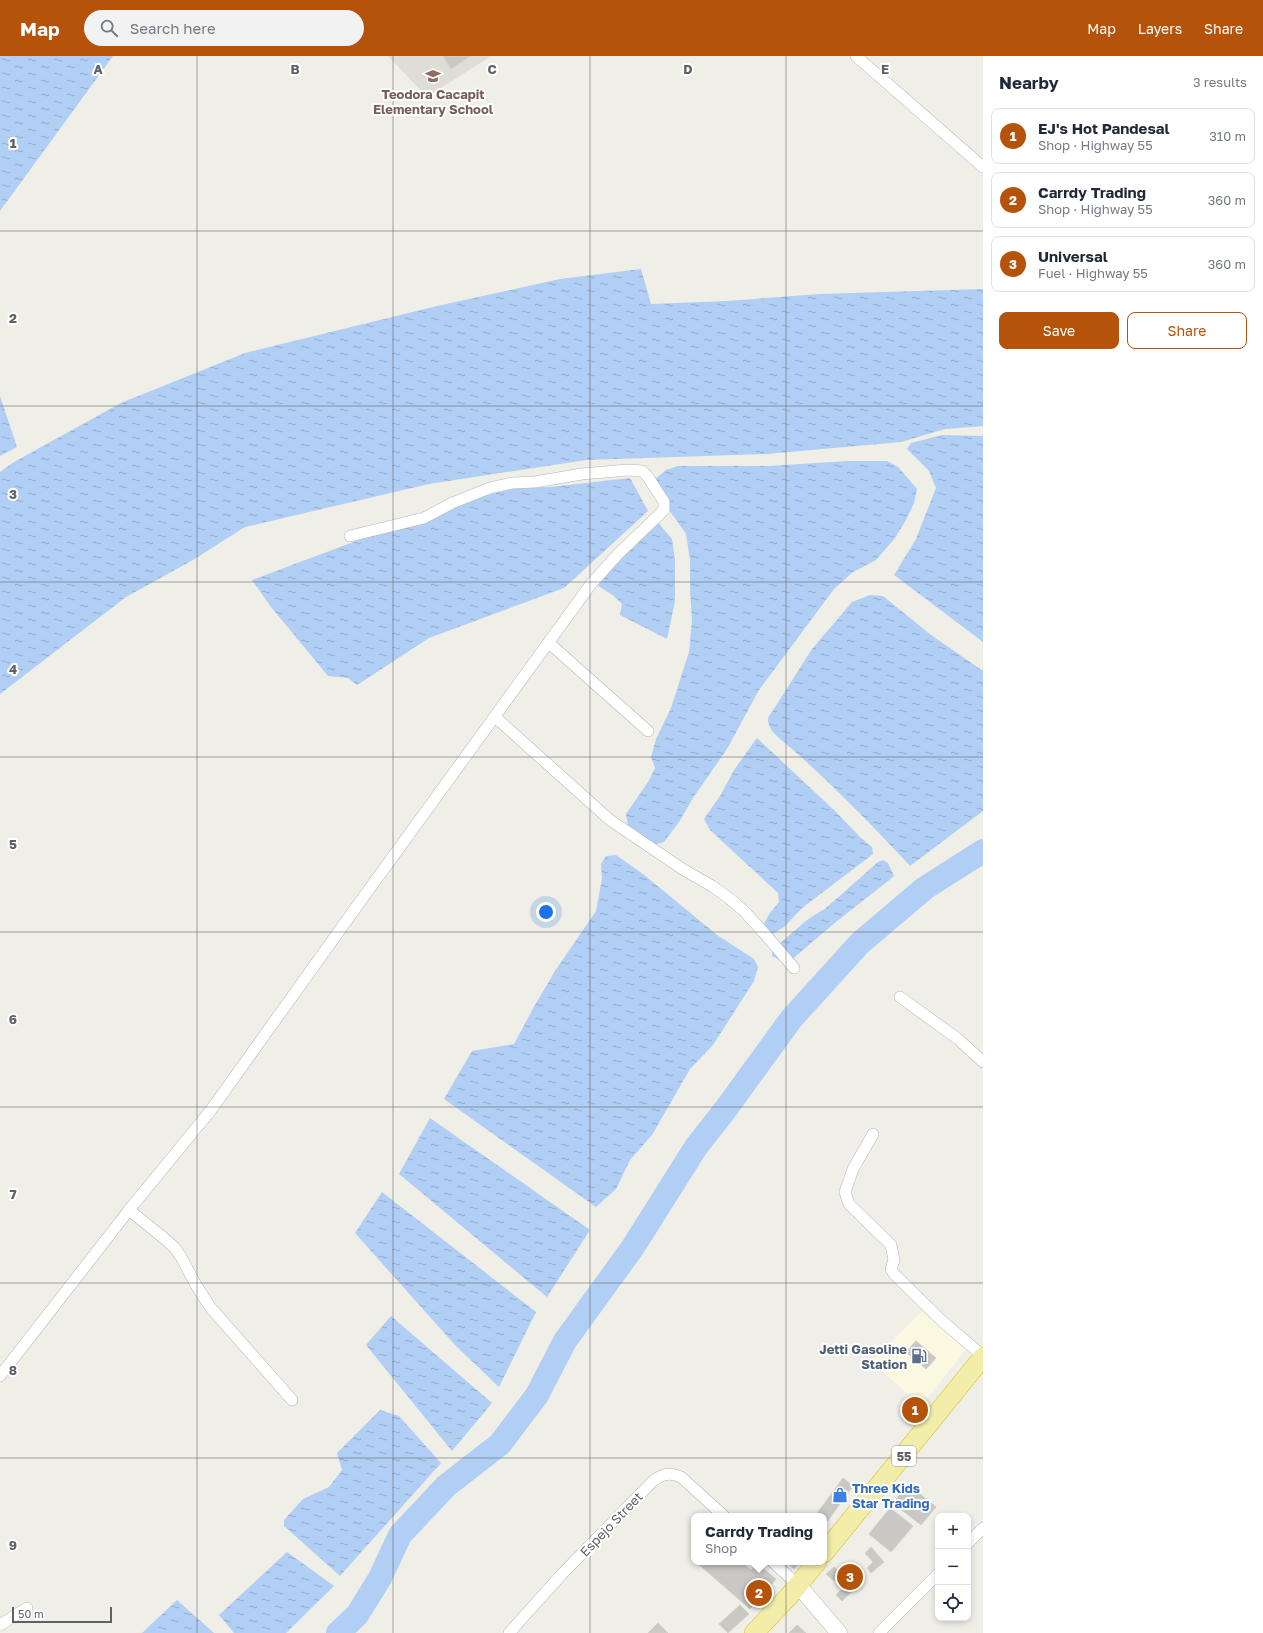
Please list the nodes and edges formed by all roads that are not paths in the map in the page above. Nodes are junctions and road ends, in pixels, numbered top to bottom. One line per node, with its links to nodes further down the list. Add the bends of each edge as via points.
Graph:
1 (864, 58): 2 (street)
2 (983, 167)
3 (350, 536): 4 (street, via 424,518 452,503 490,488 512,483 628,470 642,472 664,502 664,510 591,584)
4 (549, 643): 5 (street); 6 (street)
5 (495, 717): 7 (street, via 610,820 730,899 766,934); 11 (street, via 211,1110)
6 (648, 732)
7 (794, 968)
8 (900, 997): 9 (street, via 958,1039)
9 (983, 1062)
10 (873, 1134): 12 (street, via 845,1192 849,1204 891,1245 894,1260 891,1269 894,1274)
11 (129, 1210): 13 (street); 14 (street, via 175,1248 210,1307)
12 (983, 1357): 18 (highway, 55)
13 (0, 1376)
14 (292, 1400)
15 (721, 1513): 25 (street, Espejo Street, via 681,1477 663,1474 653,1481 562,1574)
16 (983, 1528): 17 (street)
17 (971, 1540)
18 (827, 1549)
19 (776, 1565): 22 (street)
20 (815, 1565): 22 (highway)
21 (935, 1577): 28 (street)
22 (798, 1585): 26 (highway); 27 (main road)
23 (27, 1608): 24 (street)
24 (0, 1625)
25 (509, 1633)
26 (754, 1633)
27 (839, 1633)
28 (880, 1633)

